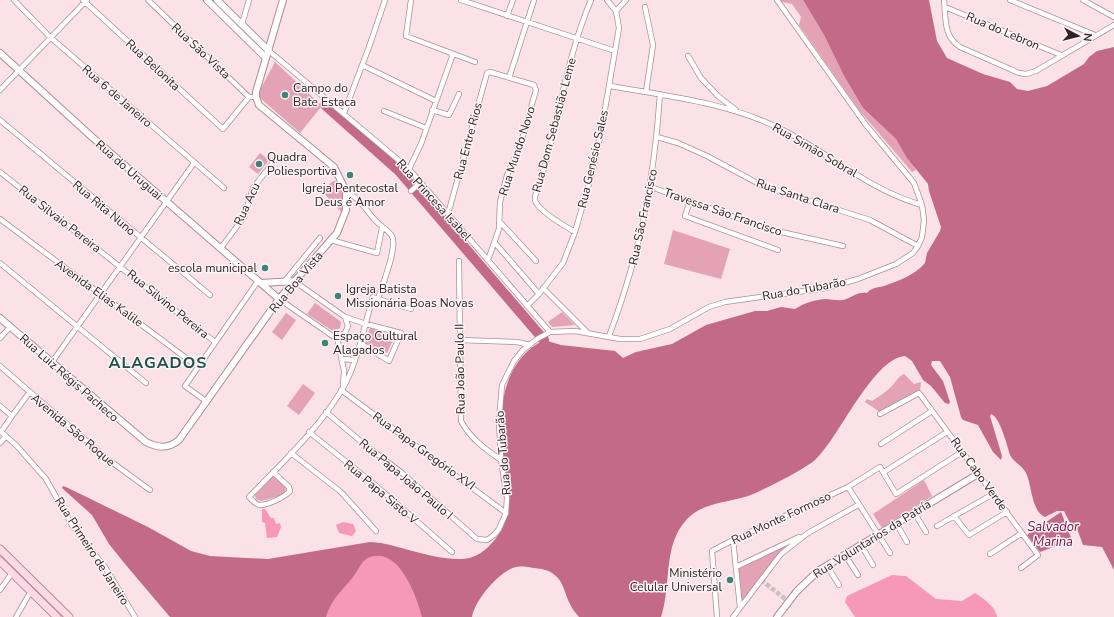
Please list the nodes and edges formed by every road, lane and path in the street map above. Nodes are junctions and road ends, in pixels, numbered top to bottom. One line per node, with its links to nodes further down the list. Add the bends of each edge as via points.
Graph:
1 (14, 0): 29 (street, Rua 6 de Janeiro)
2 (148, 0): 47 (street, Rua São Vista)
3 (207, 0): 37 (street)
4 (218, 0): 26 (street)
5 (249, 0): 26 (street)
6 (283, 0): 31 (street)
7 (385, 0): 39 (street)
8 (411, 0): 34 (street, via 406,36)
9 (461, 0): 23 (street)
10 (513, 0): 23 (street)
11 (534, 0): 25 (street)
12 (591, 0): 30 (street, Rua Dom Sebastião Leme)
13 (607, 0): 22 (street)
14 (626, 0): 22 (street)
15 (776, 0): 67 (street, via 866,125 910,175)
16 (944, 0): 21 (street, Rua do Lebron)
17 (1010, 0): 28 (street)
18 (1083, 0): 24 (street)
19 (85, 1): 29 (street); 47 (street, Rua Belonita, via 223,129)
20 (645, 7): 44 (street, via 653,45)
21 (945, 7): 35 (street, Rua do Lebron); 35 (street, Rua do Lebron, via 946,26 952,42 960,48 1019,73 1032,73)
22 (616, 11): 32 (street, Rua Genésio Sales, via 619,28)
23 (507, 16): 25 (street)
24 (1114, 17)
25 (527, 22): 30 (street); 41 (street)
26 (242, 24): 31 (street)
27 (1114, 25): 28 (street, Rua do Lebron)
28 (1095, 36): 35 (street, Rua do Lebron)
29 (50, 37): 40 (street); 57 (street, Rua 6 de Janeiro)
30 (577, 38): 32 (street); 72 (street, Rua Dom Sebastião Leme, via 545,168 535,196 539,206)
31 (268, 50): 37 (street); 52 (street, Rua Princesa Isabel)
32 (615, 51): 42 (street, Rua Genésio Sales)
33 (0, 54): 40 (street, Rua do Uruguai)
34 (453, 54): 38 (street); 48 (street)
35 (1061, 55)
36 (688, 56): 51 (street, via 707,85)
37 (266, 58): 47 (street)
38 (475, 62)
39 (362, 65): 48 (street); 52 (street)
40 (18, 70): 43 (street); 66 (street, Rua do Uruguai)
41 (509, 78): 68 (street, Rua Entre Rios, via 490,72 485,76); 70 (street, Rua Mundo Novo, via 534,85 536,90 522,143 507,175 500,202)
42 (610, 86): 44 (street, Rua Simão Sobral); 72 (street, Rua Genésio Sales, via 593,170)
43 (0, 90)
44 (646, 92): 46 (street, Rua Simão Sobral)
45 (459, 94): 49 (street, via 449,115)
46 (660, 94): 51 (street, Rua Simão Sobral); 55 (street, Rua São Francisco)
47 (253, 97): 63 (street, Rua Boa Vista, via 259,105 334,167)
48 (436, 100): 49 (street)
49 (432, 110): 54 (street)
50 (384, 111): 54 (street)
51 (739, 112): 67 (street, Rua Simão Sobral, via 783,130 886,192)
52 (344, 113): 58 (street, Rua Princesa Isabel)
53 (0, 120): 73 (street, Rua Rita Nuno)
54 (426, 128): 58 (street)
55 (657, 137): 61 (street, Rua São Francisco); 78 (street, Rua Santa Clara, via 707,156 763,186 870,220)
56 (274, 160): 79 (street, Rua Acu, via 253,188 244,217)
57 (194, 163): 62 (street, Rua 6 de Janeiro); 66 (street)
58 (409, 170): 60 (street, Rua Princesa Isabel)
59 (0, 172): 85 (street, Rua Silvaio Pereira)
60 (420, 183): 64 (street); 68 (street, Rua Princesa Isabel)
61 (651, 186): 65 (street, Travessa Sāo Francisco); 104 (street, Rua São Francisco, via 629,282)
62 (224, 188)
63 (346, 191): 71 (street, via 358,199); 75 (street, Rua Boa Vista, via 344,219)
64 (411, 191)
65 (690, 201): 77 (street, Travessa Sāo Francisco, via 768,229); 80 (street, via 685,216)
66 (166, 202): 73 (street); 79 (street, Rua do Uruguai)
67 (922, 205): 78 (street, via 923,230)
68 (448, 214): 81 (street, Rua Princesa Isabel)
69 (0, 219): 90 (street, Avenida Elias Kalile)
70 (500, 222): 76 (street, Rua Mundo Novo); 83 (street)
71 (382, 228): 75 (street, via 377,253); 94 (street, via 391,236 394,245)
72 (576, 232): 89 (street, Rua Genésio Sales, via 563,263)
73 (139, 238): 85 (street); 92 (street, Rua Rita Nuno)
74 (320, 238): 88 (street, Rua Boa Vista)
75 (331, 240): 86 (street, Rua Boa Vista)
76 (495, 243): 81 (street, Rua Mundo Novo); 91 (street)
77 (844, 246)
78 (918, 246): 104 (street, Rua do Tubarão, via 913,253 896,264 842,284 725,302 709,307 670,329 640,339)
79 (220, 249): 87 (street, Rua do Uruguai)
80 (778, 250)
81 (488, 260): 95 (street, Rua Princesa Isabel)
82 (459, 261): 107 (street, Rua João Paulo II)
83 (536, 261)
84 (0, 263): 101 (street)
85 (120, 266): 90 (street); 108 (street, Rua Silvino Pereira)
86 (294, 281): 88 (street); 93 (street, Rua Boa Vista); 97 (street)
87 (260, 282): 88 (street); 93 (street, Rua do Uruguai); 108 (street)
88 (284, 282)
89 (543, 288): 91 (street, Rua Genésio Sales); 102 (street)
90 (100, 292): 101 (street); 115 (street, Avenida Elias Kalile)
91 (539, 294): 95 (street, Rua Genésio Sales)
92 (210, 295)
93 (279, 299): 106 (street); 119 (street, Rua Boa Vista)
94 (378, 299): 96 (street); 99 (street, via 373,298)
95 (527, 306): 103 (street, Rua Princesa Isabel)
96 (412, 309)
97 (345, 317): 99 (street); 106 (street, via 347,329)
98 (0, 318): 100 (street, Rua Luiz Régis Pacheco)
99 (366, 324): 109 (street); 109 (street, via 401,333 389,361)
100 (10, 327): 105 (street); 113 (street, Rua Luiz Régis Pacheco)
101 (76, 328): 113 (street); 116 (street)
102 (587, 332): 103 (street, Rua do Tubarão); 104 (street, Rua do Tubarão)
103 (548, 333): 110 (street, Rua do Tubarão)
104 (609, 336)
105 (0, 338)
106 (337, 338): 111 (street)
107 (460, 340): 110 (street, via 517,342); 134 (street, Rua João Paulo II, via 461,420 464,428 480,445)
108 (216, 342): 115 (street)
109 (360, 343): 112 (street)
110 (530, 345): 134 (street, Rua do Tubarão, via 514,361 502,385 499,408)
111 (342, 360): 112 (street); 117 (street)
112 (355, 360): 117 (street)
113 (52, 362): 129 (street, Rua Luiz Régis Pacheco)
114 (0, 366): 118 (street, Avenida São Roque)
115 (198, 367): 119 (street, via 185,386)
116 (146, 383)
117 (342, 388): 122 (street); 144 (street, Rua Papa Gregório XVI)
118 (29, 393): 124 (street); 139 (street, Avenida São Roque, via 106,458)
119 (207, 402): 129 (street, Rua Boa Vista, via 184,435 174,444 158,447)
120 (0, 406): 124 (street)
121 (932, 411): 123 (street, Rua Cabo Verde, via 919,393); 127 (street, Rua Cabo Verde); 131 (street)
122 (326, 412): 126 (street); 153 (street, Rua Papa João Paulo I, via 402,473 477,539)
123 (880, 414)
124 (12, 416): 125 (street)
125 (1, 432): 128 (street, Rua Primeiro de Janeiro)
126 (309, 432): 133 (street); 158 (street, Rua Papa Sisto V)
127 (947, 432): 132 (street, Rua Cabo Verde); 136 (street)
128 (6, 436): 130 (street); 176 (street, Rua Primeiro de Janeiro, via 46,479 73,527 105,567)
129 (139, 437)
130 (0, 443)
131 (881, 444)
132 (962, 452): 136 (street, via 896,494); 137 (street, Rua Cabo Verde)
133 (292, 453): 135 (street); 148 (street, via 341,492)
134 (501, 460): 144 (street, Rua do Tubarão, via 507,498)
135 (273, 472): 135 (street, via 289,487 288,493 261,505 256,504 249,498)
136 (884, 472): 138 (street, Rua Monte Formoso, via 880,467)
137 (978, 474): 140 (street, Rua Cabo Verde); 142 (street, Rua Voluntarios da Patría)
138 (848, 487): 141 (street); 154 (street, Rua Monte Formoso)
139 (150, 490)
140 (993, 494): 143 (street, Rua Cabo Verde); 145 (street)
141 (858, 505): 150 (street); 152 (street)
142 (914, 512): 146 (street, Rua Voluntarios da Patría); 149 (street)
143 (1007, 512): 145 (street, via 969,535); 151 (street, Rua Cabo Verde)
144 (506, 513): 153 (street, Rua do Tubarão, via 499,529)
145 (954, 516): 147 (street)
146 (896, 523): 152 (street, Rua Voluntarios da Patría); 155 (street)
147 (937, 526)
148 (376, 531)
149 (926, 532)
150 (808, 533): 164 (street); 172 (street, via 781,554)
151 (1022, 533): 161 (street); 166 (street, Rua Cabo Verde, via 1038,555)
152 (879, 534): 156 (street, Rua Voluntarios da Patría); 159 (street)
153 (487, 540)
154 (733, 540): 164 (street); 177 (street, Rua Monte Formoso, via 711,552)
155 (907, 542)
156 (861, 545): 160 (street, Rua Voluntarios da Patría); 163 (street)
157 (0, 549): 175 (main road)
158 (452, 552)
159 (890, 553)
160 (845, 554): 165 (street, Rua Voluntarios da Patría); 168 (street)
161 (990, 554)
162 (0, 561): 167 (main road)
163 (873, 565)
164 (736, 566): 172 (street)
165 (827, 566): 169 (street); 179 (street, Rua Voluntarios da Patría, via 804,583)
166 (1021, 568)
167 (12, 573): 170 (street); 171 (main road)
168 (858, 575)
169 (839, 585)
170 (0, 590)
171 (31, 591): 173 (street); 174 (main road)
172 (740, 607): 178 (street)
173 (16, 617)
174 (57, 617)
175 (69, 617)
176 (135, 617)
177 (717, 617)
178 (733, 617)
179 (777, 617)

